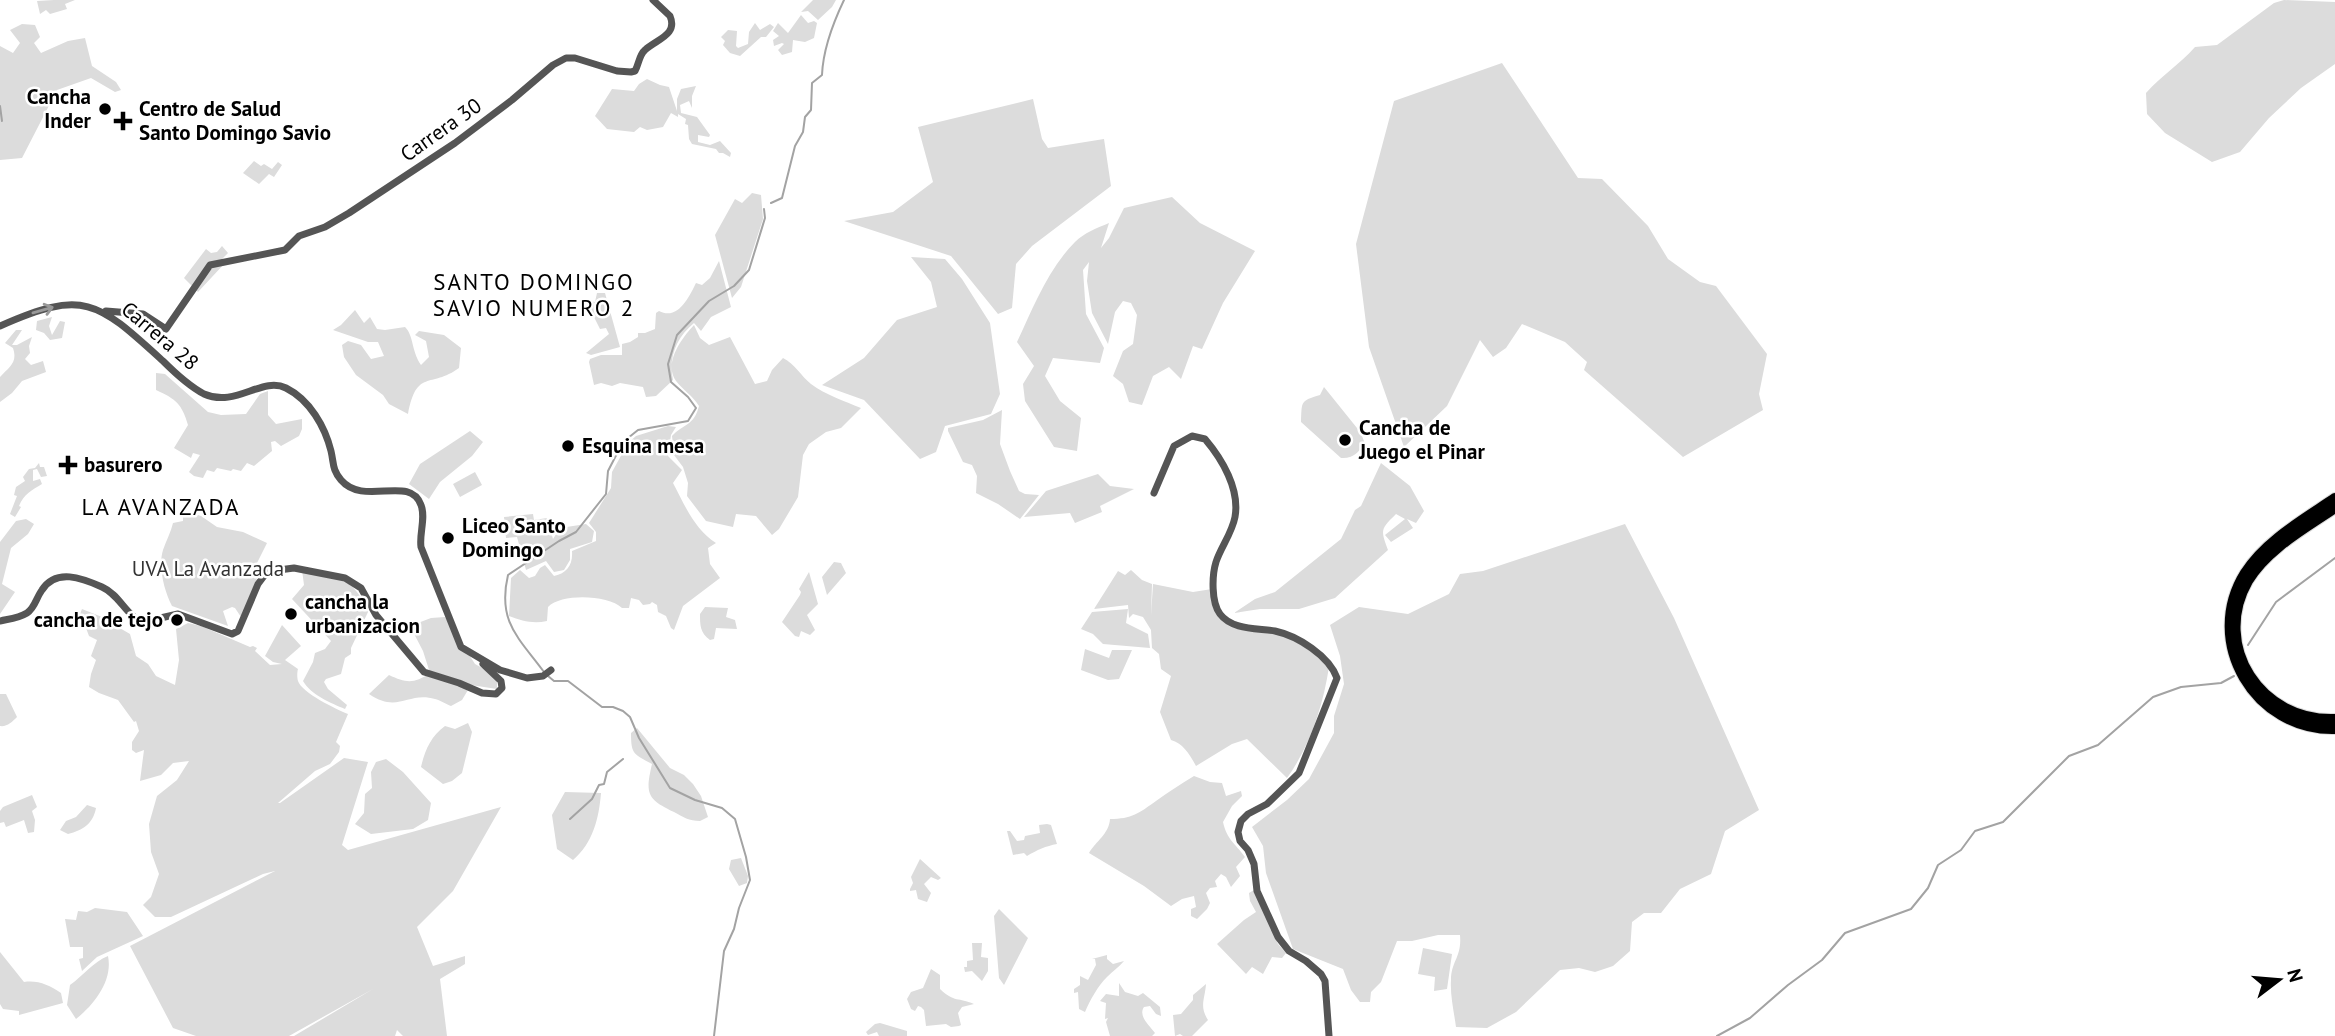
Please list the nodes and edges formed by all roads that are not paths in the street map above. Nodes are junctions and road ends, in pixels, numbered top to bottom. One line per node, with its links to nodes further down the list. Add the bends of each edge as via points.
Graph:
1 (653, 0): 2 (street, Carrera 30, via 670,16 672,28 643,51 631,72 575,58 553,65 455,143 325,227 299,236 277,253 210,265 166,329 143,314)
2 (97, 309): 3 (street, one-way to 2, via 59,305); 8 (street, Carrera 28, via 203,393 229,398 284,386 308,406 325,431 332,468 342,482 363,493 395,489 416,496 423,516 420,537 425,559 461,648)
3 (0, 326)
4 (1154, 493): 12 (street, via 1177,444 1192,436 1205,439 1225,469 1235,506 1235,518 1216,563 1217,609 1236,625 1278,631 1301,642 1331,665 1337,678 1299,773 1267,804 1248,814 1238,832 1254,864 1257,891 1278,937 1325,981)
5 (2335, 498): 11 (highway, via 2252,564 2235,594 2229,629 2241,674 2264,704 2300,724)
6 (2335, 508): 10 (highway, via 2258,567 2240,598 2236,625 2245,668 2266,696 2294,713)
7 (0, 621): 8 (street, via 26,614 43,587 64,576 106,589 143,622 178,614 232,634 238,631 264,576 294,568 345,578 361,588 376,615 424,672 482,693 500,692 500,681)
8 (478, 658): 9 (street, via 527,678)
9 (551, 670)
10 (2335, 719)
11 (2335, 729)
12 (1329, 1036)

